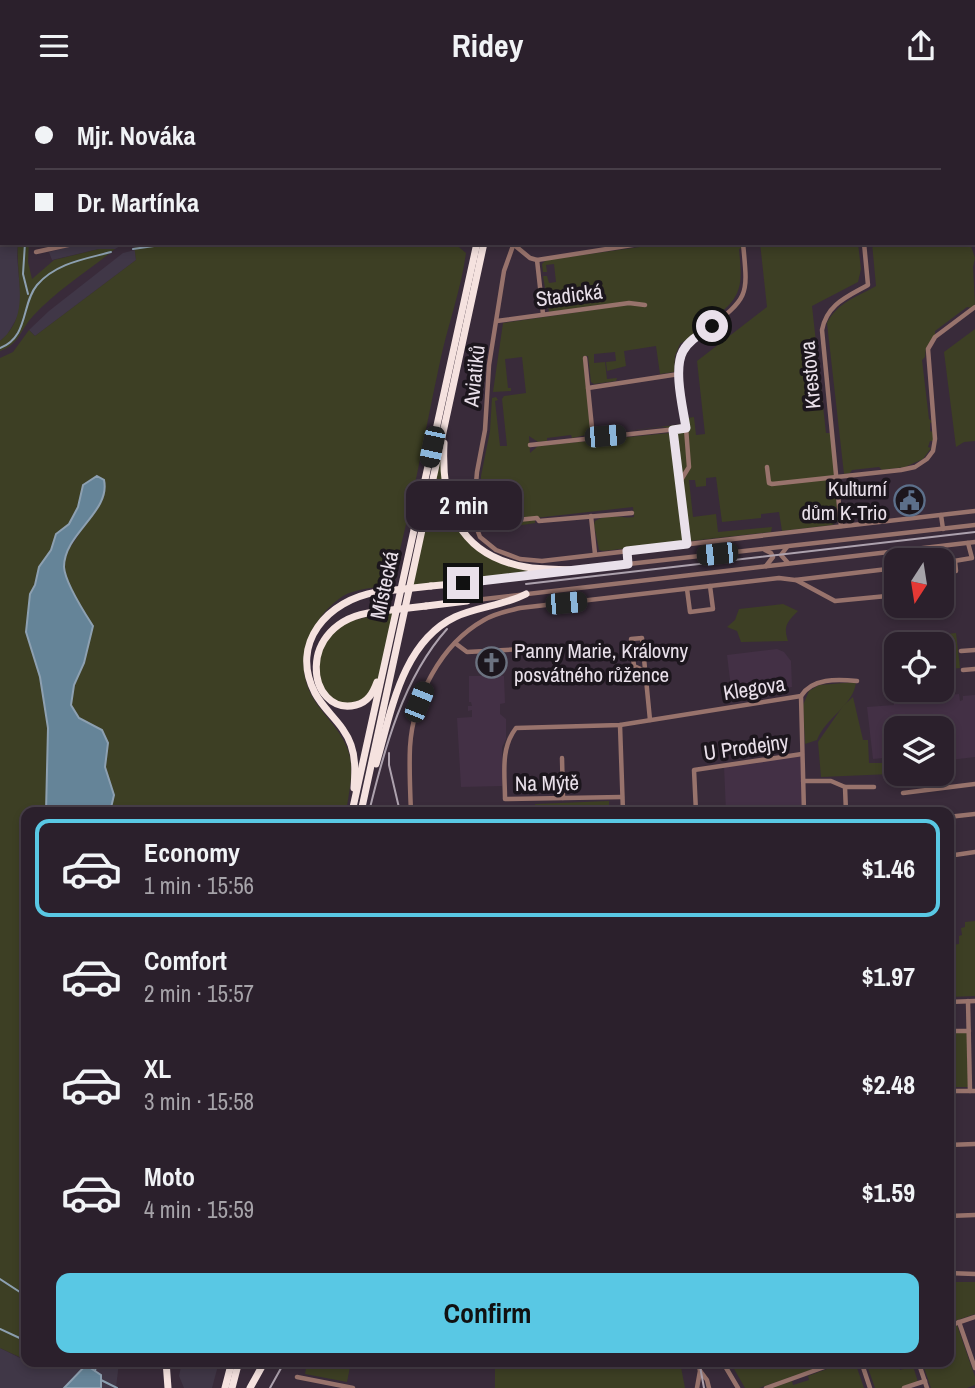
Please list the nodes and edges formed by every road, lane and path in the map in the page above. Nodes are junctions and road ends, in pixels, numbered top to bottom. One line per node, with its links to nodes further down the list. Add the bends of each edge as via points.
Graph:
1 (68, 245): 9 (street)
2 (477, 245): 56 (highway, Místecká)
3 (484, 245): 18 (highway, Místecká)
4 (514, 245): 14 (street, Aviatiků, via 504,271)
5 (515, 245): 10 (street)
6 (632, 245): 10 (street)
7 (743, 245): 16 (street, via 747,284 743,299 691,341 683,351)
8 (864, 245): 24 (street, Krestova, via 868,285 836,303 822,330)
9 (36, 252)
10 (537, 260): 13 (street)
11 (645, 305): 13 (street, Stadická)
12 (975, 307): 24 (street, via 935,337 928,349 935,428 931,455 908,469)
13 (543, 314): 14 (street, Stadická)
14 (497, 321): 39 (street, Aviatiků, via 477,472 474,522 480,537 511,557 533,561)
15 (585, 358): 17 (street)
16 (679, 375): 17 (street); 19 (street)
17 (589, 388): 21 (street)
18 (445, 421): 45 (highway, via 445,491 462,531 506,562); 80 (highway, Místecká)
19 (686, 428): 20 (street); 25 (street, via 689,467)
20 (673, 430): 21 (street); 25 (street)
21 (593, 437): 22 (street)
22 (530, 445)
23 (767, 467): 24 (street, via 772,484)
24 (837, 477): 32 (street, Krestova)
25 (680, 481): 35 (street)
26 (975, 511): 28 (street)
27 (632, 513): 29 (street)
28 (941, 515): 32 (street); 33 (street)
29 (591, 516): 30 (street); 39 (street)
30 (517, 520)
31 (975, 525): 33 (street)
32 (841, 526): 35 (street)
33 (943, 529): 36 (street)
34 (972, 543): 40 (street, via 972,558); 41 (street)
35 (687, 544): 38 (street)
36 (788, 546): 37 (street); 41 (street, via 781,555)
37 (762, 549): 42 (street); 43 (street, via 772,556)
38 (627, 551): 39 (street); 42 (street)
39 (595, 554)
40 (954, 561): 46 (street)
41 (790, 563): 43 (street)
42 (628, 564): 45 (street)
43 (765, 566): 50 (street)
44 (884, 569): 47 (street)
45 (575, 570): 48 (street)
46 (954, 572)
47 (795, 580): 49 (street); 53 (street, via 835,601)
48 (463, 583): 54 (street, via 457,587 457,595); 78 (highway, bridge, via 350,599 332,610 317,628 307,667 313,689 353,749)
49 (710, 586): 51 (street); 51 (street, via 713,609 690,612)
50 (589, 587): 52 (street); 55 (street)
51 (687, 589): 55 (street)
52 (526, 594): 54 (street); 81 (highway, via 453,618 418,650 398,689)
53 (884, 597)
54 (467, 601): 56 (highway, bridge, via 374,612 341,622 321,644 317,657 321,689 332,702 350,706 370,697)
55 (590, 601): 57 (street, via 498,613)
56 (393, 628): 79 (highway, Místecká)
57 (455, 643): 58 (street, via 467,652); 82 (street, via 425,687 415,716 410,744)
58 (544, 648)
59 (975, 650): 60 (street)
60 (961, 651)
61 (975, 669): 62 (street)
62 (962, 670)
63 (645, 671): 63 (street, via 642,638 631,639 634,666); 66 (street)
64 (857, 681): 65 (street, Klegova, via 815,683)
65 (801, 697): 66 (street, Klegova); 69 (street)
66 (650, 720): 67 (street, Klegova)
67 (620, 725): 68 (street, Klegova); 76 (street)
68 (516, 728): 77 (street, Na Mýtě, via 504,753 505,799)
69 (802, 754): 71 (street); 84 (street, U Prodejny, via 694,770)
70 (562, 758): 77 (street)
71 (803, 781): 73 (street, via 831,781); 85 (street)
72 (975, 784): 75 (street)
73 (845, 787): 74 (street); 86 (street)
74 (874, 787)
75 (903, 793)
76 (622, 797): 77 (street, Na Mýtě); 83 (street)
77 (564, 798)
78 (352, 807)
79 (353, 807)
80 (363, 807)
81 (363, 807)
82 (411, 807)
83 (623, 807)
84 (696, 807)
85 (804, 807)
86 (846, 807)
87 (975, 814): 88 (street)
88 (954, 816)
89 (975, 854): 90 (street)
90 (954, 856)
91 (968, 1001): 92 (street); 93 (street); 95 (street)
92 (975, 1001)
93 (954, 1002)
94 (954, 1031): 95 (street)
95 (969, 1031): 96 (street)
96 (972, 1048): 98 (street)
97 (954, 1091): 98 (street)
98 (973, 1091)
99 (975, 1144): 100 (street)
100 (954, 1145)
101 (975, 1215): 102 (street)
102 (954, 1216)
103 (954, 1273): 104 (street)
104 (975, 1274)
105 (975, 1317): 106 (street)
106 (959, 1322): 107 (street); 118 (street)
107 (954, 1323)
108 (166, 1367): 121 (highway)
109 (230, 1367): 122 (highway)
110 (237, 1367): 123 (highway)
111 (262, 1367): 124 (highway)
112 (699, 1367): 126 (street)
113 (700, 1367): 127 (street)
114 (726, 1367): 128 (street)
115 (824, 1367): 129 (street)
116 (863, 1367): 130 (street)
117 (920, 1367): 120 (street)
118 (975, 1368)
119 (297, 1377): 125 (street)
120 (925, 1381): 131 (street); 132 (street)
121 (168, 1388)
122 (225, 1388)
123 (232, 1388)
124 (250, 1388)
125 (353, 1388)
126 (697, 1388)
127 (709, 1388)
128 (738, 1388)
129 (766, 1388)
130 (870, 1388)
131 (904, 1388)
132 (927, 1388)

